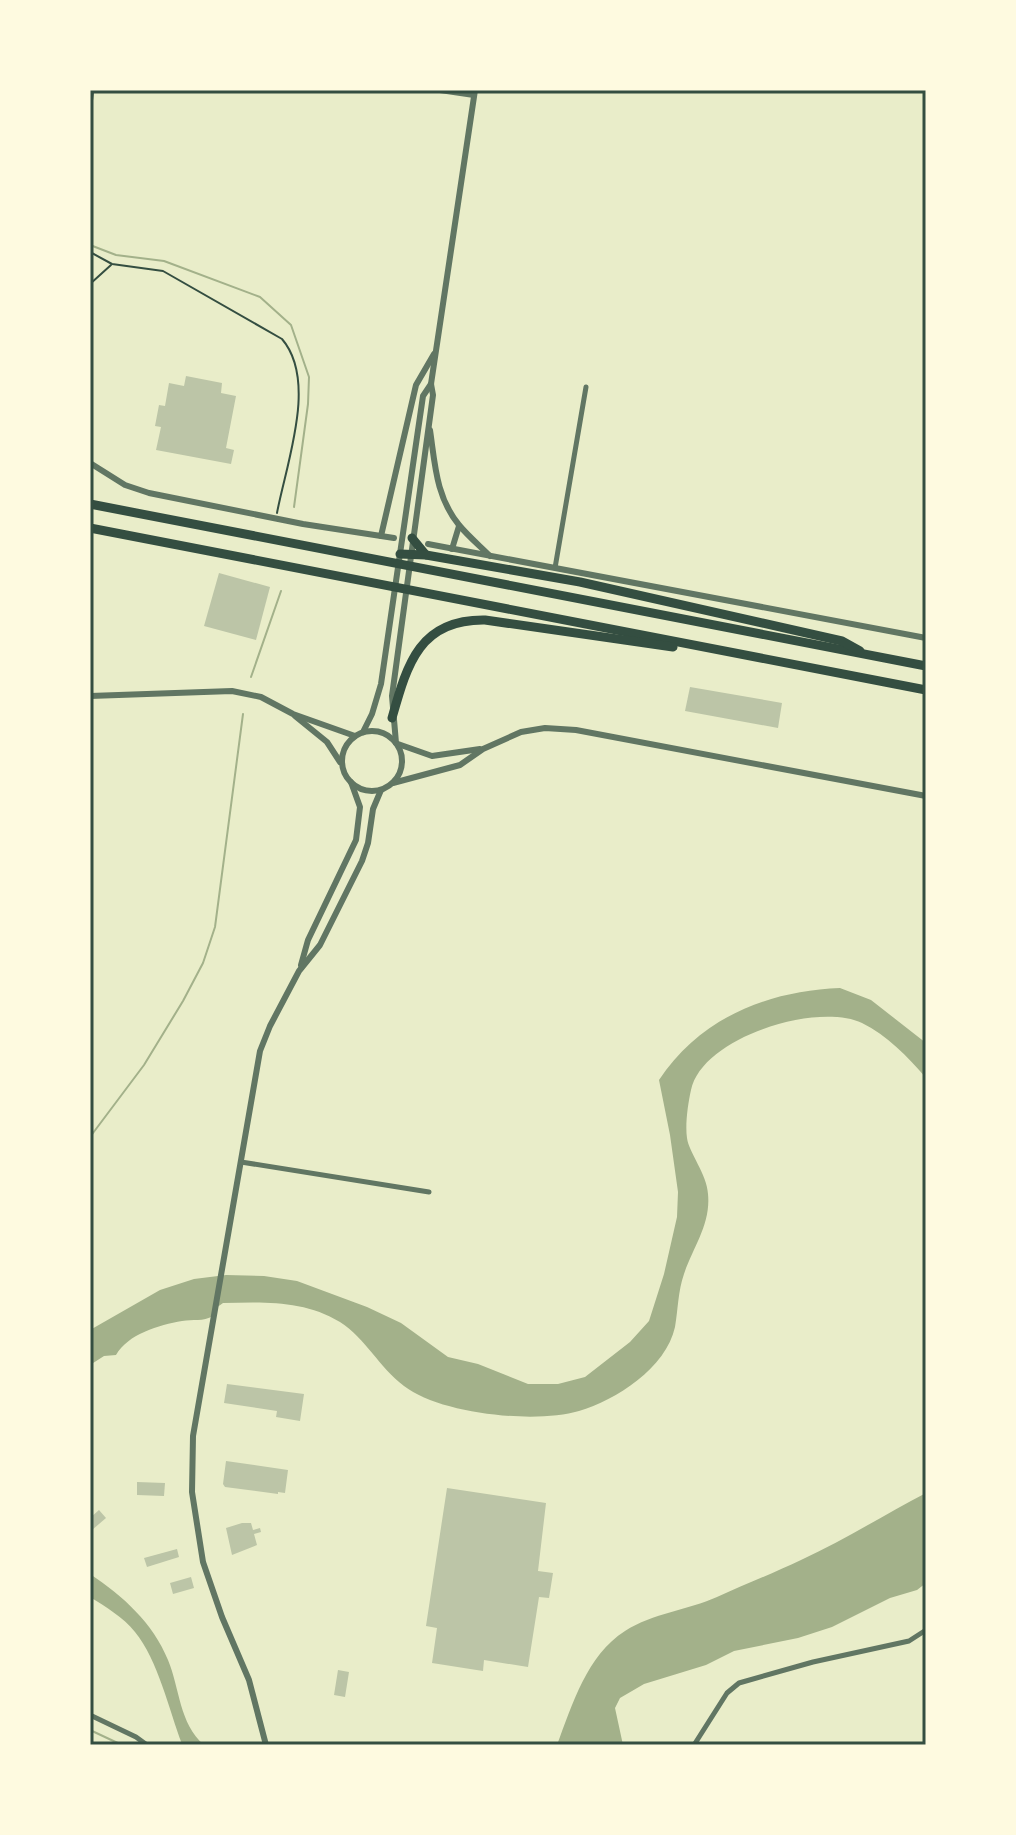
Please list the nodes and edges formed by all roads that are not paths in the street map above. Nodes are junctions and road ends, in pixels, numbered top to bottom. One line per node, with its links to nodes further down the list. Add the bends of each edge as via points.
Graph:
1 (92, 90): 4 (street)
2 (440, 90): 3 (street)
3 (474, 92): 5 (street)
4 (90, 104)
5 (436, 351): 6 (street); 13 (street, via 416,385)
6 (431, 384): 8 (street); 18 (street, via 423,396)
7 (586, 387): 20 (street)
8 (429, 423): 11 (street, via 436,476); 15 (street)
9 (90, 463): 13 (street, via 149,493)
10 (90, 504): 22 (highway)
11 (459, 526): 16 (street); 19 (street)
12 (90, 528): 23 (highway)
13 (381, 536): 14 (street)
14 (394, 538)
15 (412, 538): 17 (highway); 18 (street)
16 (452, 549): 17 (street); 19 (street)
17 (427, 550): 18 (highway); 22 (highway, via 842,641)
18 (405, 554): 28 (street); 29 (street, via 377,701)
19 (490, 556): 20 (street)
20 (555, 568): 21 (street)
21 (926, 638)
22 (867, 655): 24 (highway)
23 (768, 660): 25 (highway); 28 (highway, via 470,619 438,630 421,646)
24 (926, 666)
25 (926, 690)
26 (90, 696): 27 (street, via 232,691 261,697)
27 (293, 714): 30 (street); 33 (street, via 327,742)
28 (392, 718): 31 (street)
29 (363, 732): 30 (street); 31 (street, via 380,732)
30 (355, 736): 33 (street, via 344,748)
31 (396, 743): 32 (street, via 432,756); 35 (street, via 401,768)
32 (483, 749): 35 (street, via 460,765); 37 (street, via 521,732 576,730)
33 (342, 764): 34 (street)
34 (351, 782): 36 (street, via 365,790); 38 (street, via 360,807 356,840 308,940)
35 (393, 783): 36 (street)
36 (381, 790): 38 (street, via 362,861 320,945)
37 (926, 796)
38 (299, 971): 39 (street, via 260,1051)
39 (241, 1162): 40 (street); 44 (street, via 193,1436 192,1492 207,1575 249,1680)
40 (429, 1192)
41 (926, 1630): 45 (street, via 909,1641 739,1683)
42 (90, 1715): 43 (street)
43 (147, 1745)
44 (266, 1745)
45 (694, 1745)

